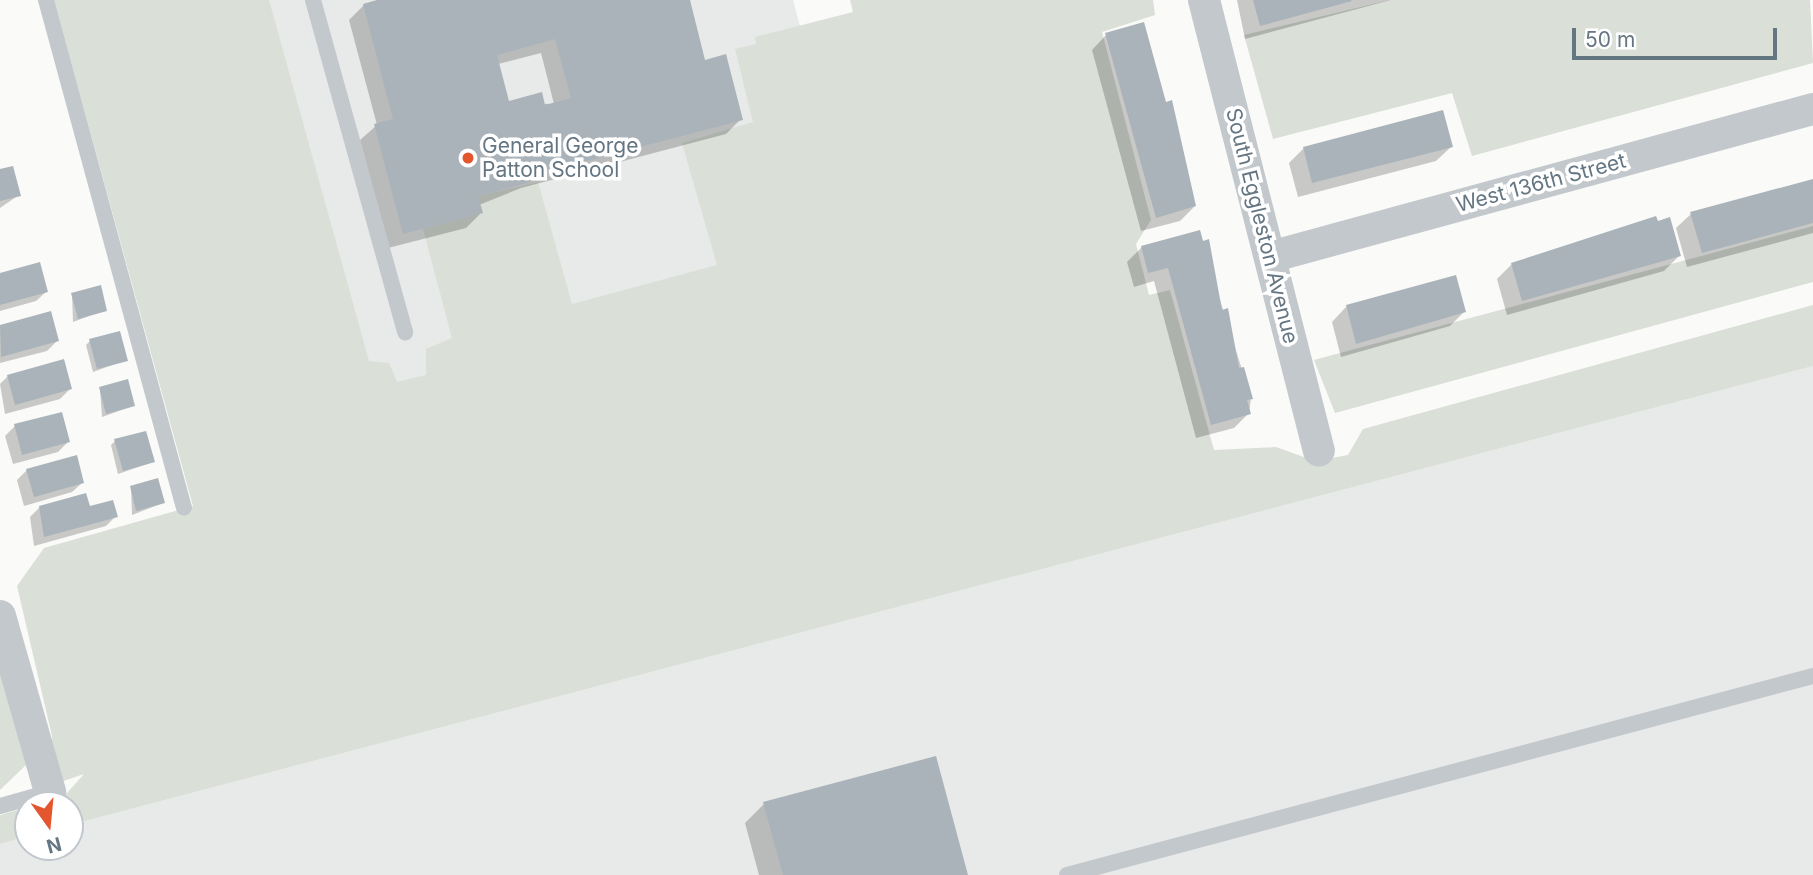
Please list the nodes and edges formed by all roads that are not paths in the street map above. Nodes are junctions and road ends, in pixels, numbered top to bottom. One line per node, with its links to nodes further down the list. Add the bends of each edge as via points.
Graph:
1 (46, 0): 8 (lane)
2 (313, 0): 6 (lane)
3 (1205, 0): 5 (street, South Eggleston Avenue)
4 (1813, 109): 5 (street, West 136th Street)
5 (1270, 257): 7 (street, South Eggleston Avenue)
6 (405, 332)
7 (1319, 451)
8 (184, 508)
9 (0, 616): 11 (street)
10 (1813, 676): 12 (lane)
11 (50, 791)
12 (1067, 875)

